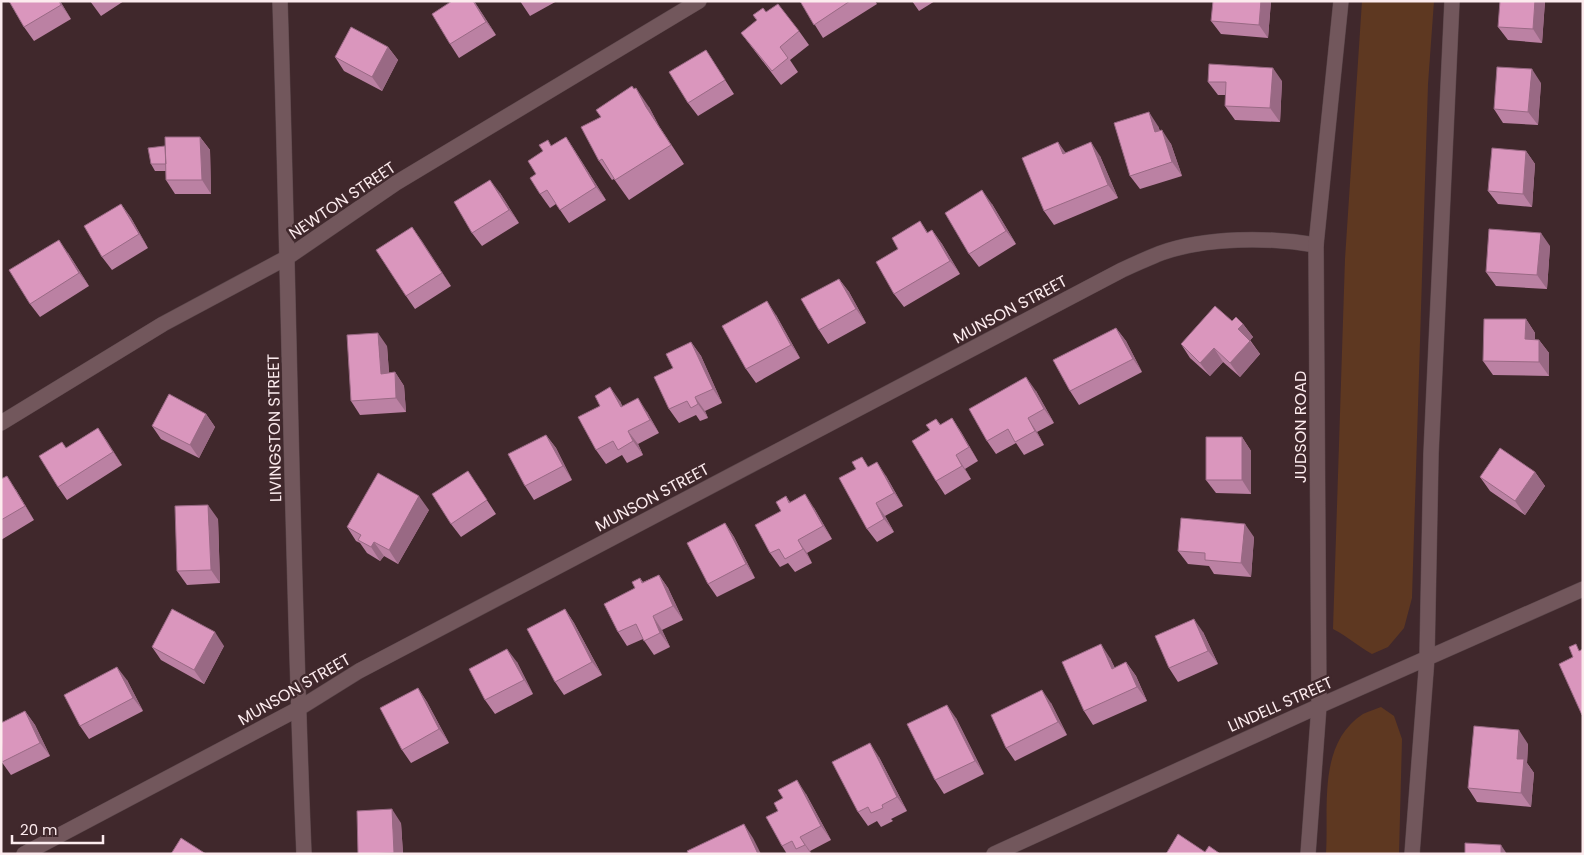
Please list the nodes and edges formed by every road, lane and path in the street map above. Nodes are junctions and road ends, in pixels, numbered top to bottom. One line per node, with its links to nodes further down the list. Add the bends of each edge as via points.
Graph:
1 (280, 1): 6 (street, LIVINGSTON STREET)
2 (699, 1): 6 (street, NEWTON STREET, via 396,183)
3 (1341, 1): 5 (street, JUDSON ROAD)
4 (1452, 1): 9 (street, via 1431,454)
5 (1316, 245): 10 (street, JUDSON ROAD); 11 (street, MUNSON STREET, via 1255,239 1186,246 1122,270 359,671)
6 (288, 257): 7 (street, NEWTON STREET, via 163,324); 11 (street, LIVINGSTON STREET)
7 (1, 423)
8 (1583, 589): 9 (street, LINDELL STREET)
9 (1427, 658): 10 (street, LINDELL STREET); 16 (street)
10 (1319, 706): 14 (street, LINDELL STREET); 15 (street, JUDSON ROAD)
11 (298, 709): 12 (street, MUNSON STREET); 13 (street, LIVINGSTON STREET)
12 (24, 854)
13 (304, 854)
14 (994, 854)
15 (1308, 854)
16 (1412, 854)

